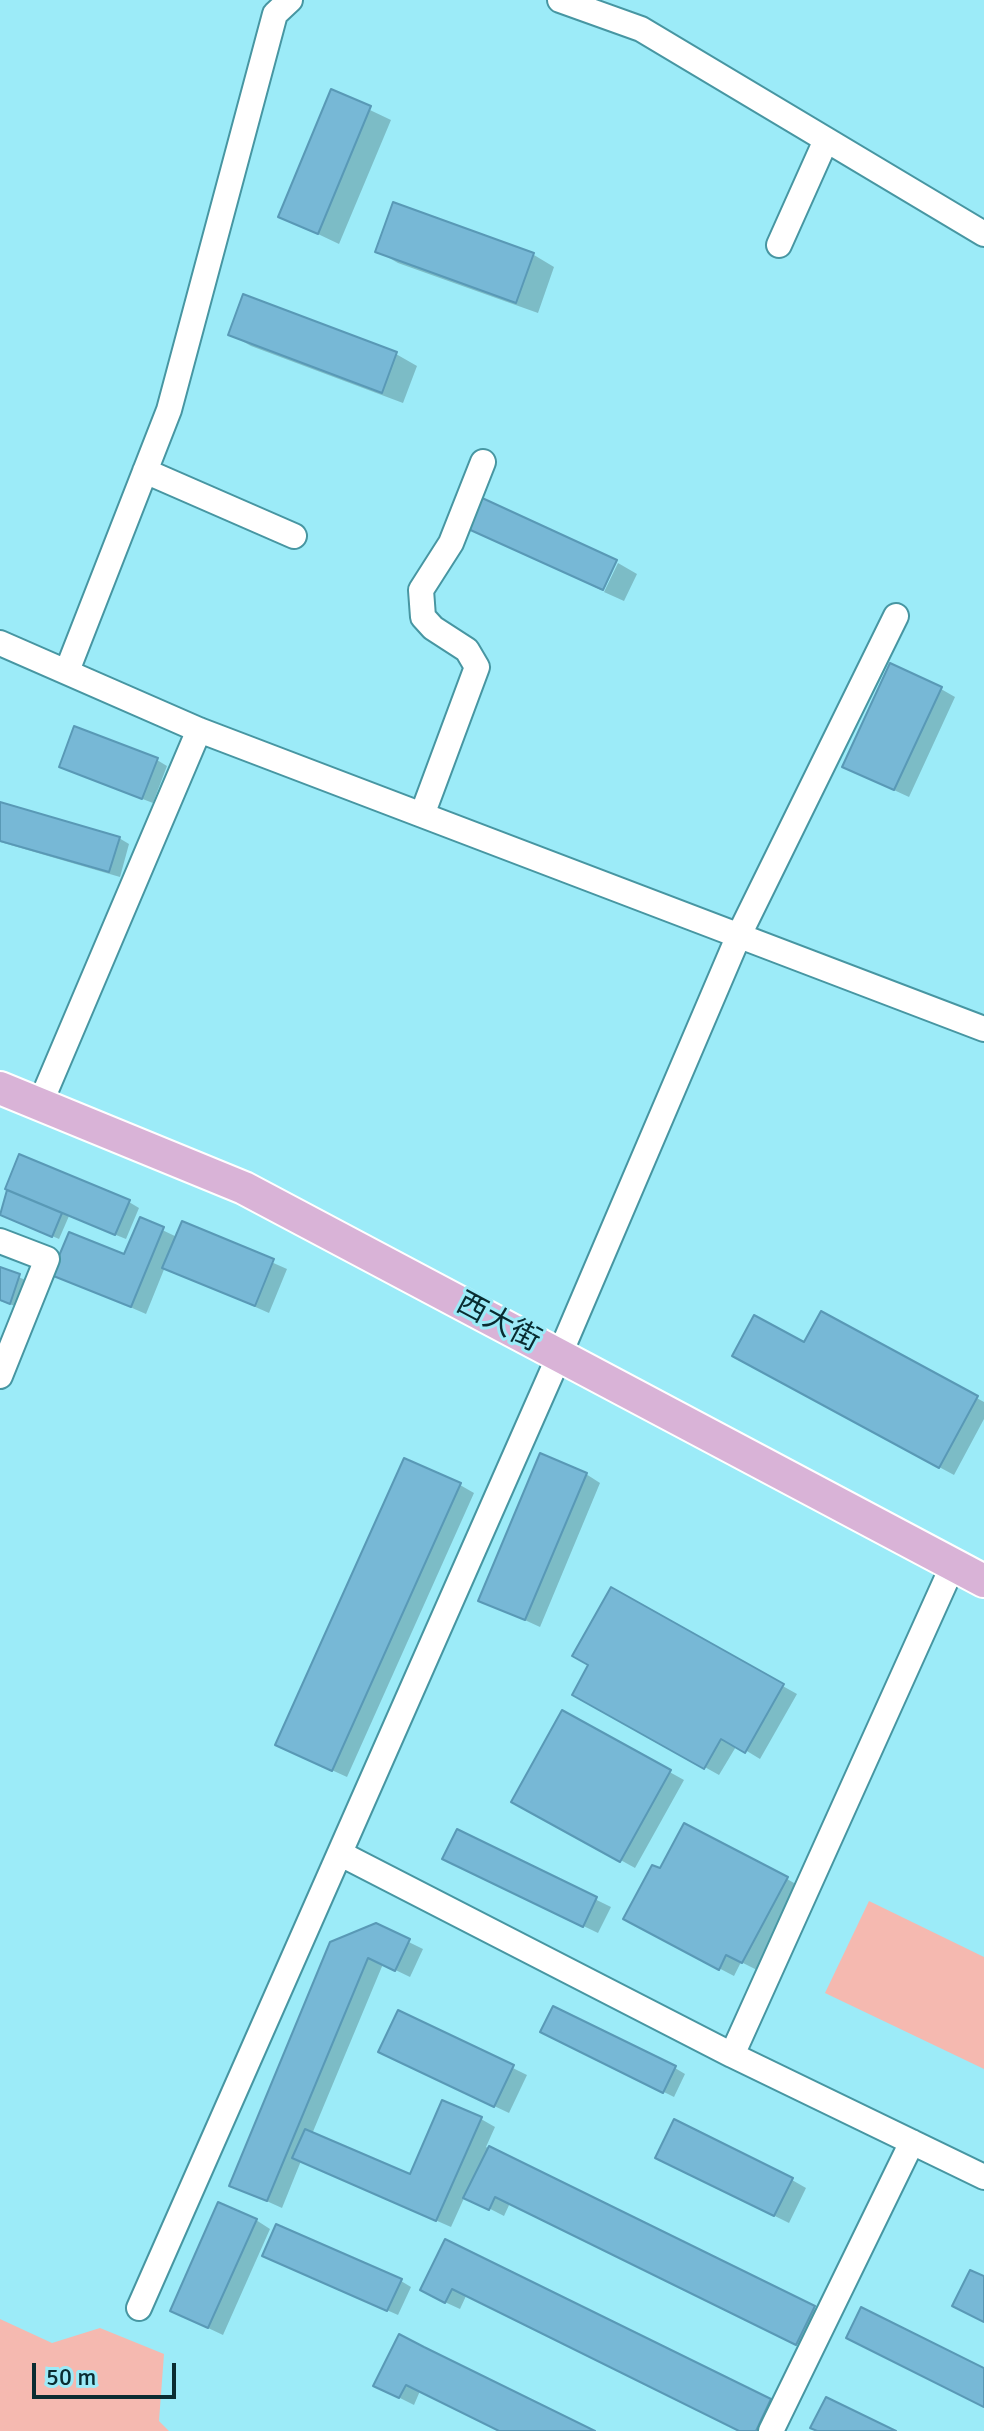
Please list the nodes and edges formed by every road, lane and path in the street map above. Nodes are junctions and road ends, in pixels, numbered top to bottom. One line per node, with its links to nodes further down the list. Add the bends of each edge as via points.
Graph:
1 (290, 0): 7 (street, via 275,14 169,410)
2 (560, 0): 3 (street, via 641,29)
3 (826, 140): 4 (street); 5 (street)
4 (984, 234)
5 (779, 245)
6 (483, 462): 13 (street, via 451,543 421,590 423,617 467,650 477,667)
7 (145, 471): 8 (street); 11 (street)
8 (294, 536)
9 (896, 616): 14 (street)
10 (0, 643): 11 (street)
11 (67, 671): 12 (street)
12 (199, 730): 13 (street); 18 (street)
13 (422, 815): 14 (street)
14 (739, 935): 15 (street); 20 (street)
15 (984, 1029)
16 (0, 1070): 18 (main road, 西大街)
17 (0, 1088): 18 (main road, 西大街)
18 (43, 1097): 20 (main road, 西大街, via 251,1173)
19 (0, 1241): 21 (street, via 47,1259)
20 (562, 1348): 22 (main road, 西大街); 24 (street)
21 (0, 1376)
22 (968, 1564): 23 (main road, 西大街); 25 (street)
23 (984, 1581)
24 (341, 1854): 25 (street); 28 (street)
25 (732, 2055): 26 (street)
26 (912, 2142): 27 (street); 29 (street)
27 (984, 2177)
28 (139, 2308)
29 (771, 2431)

